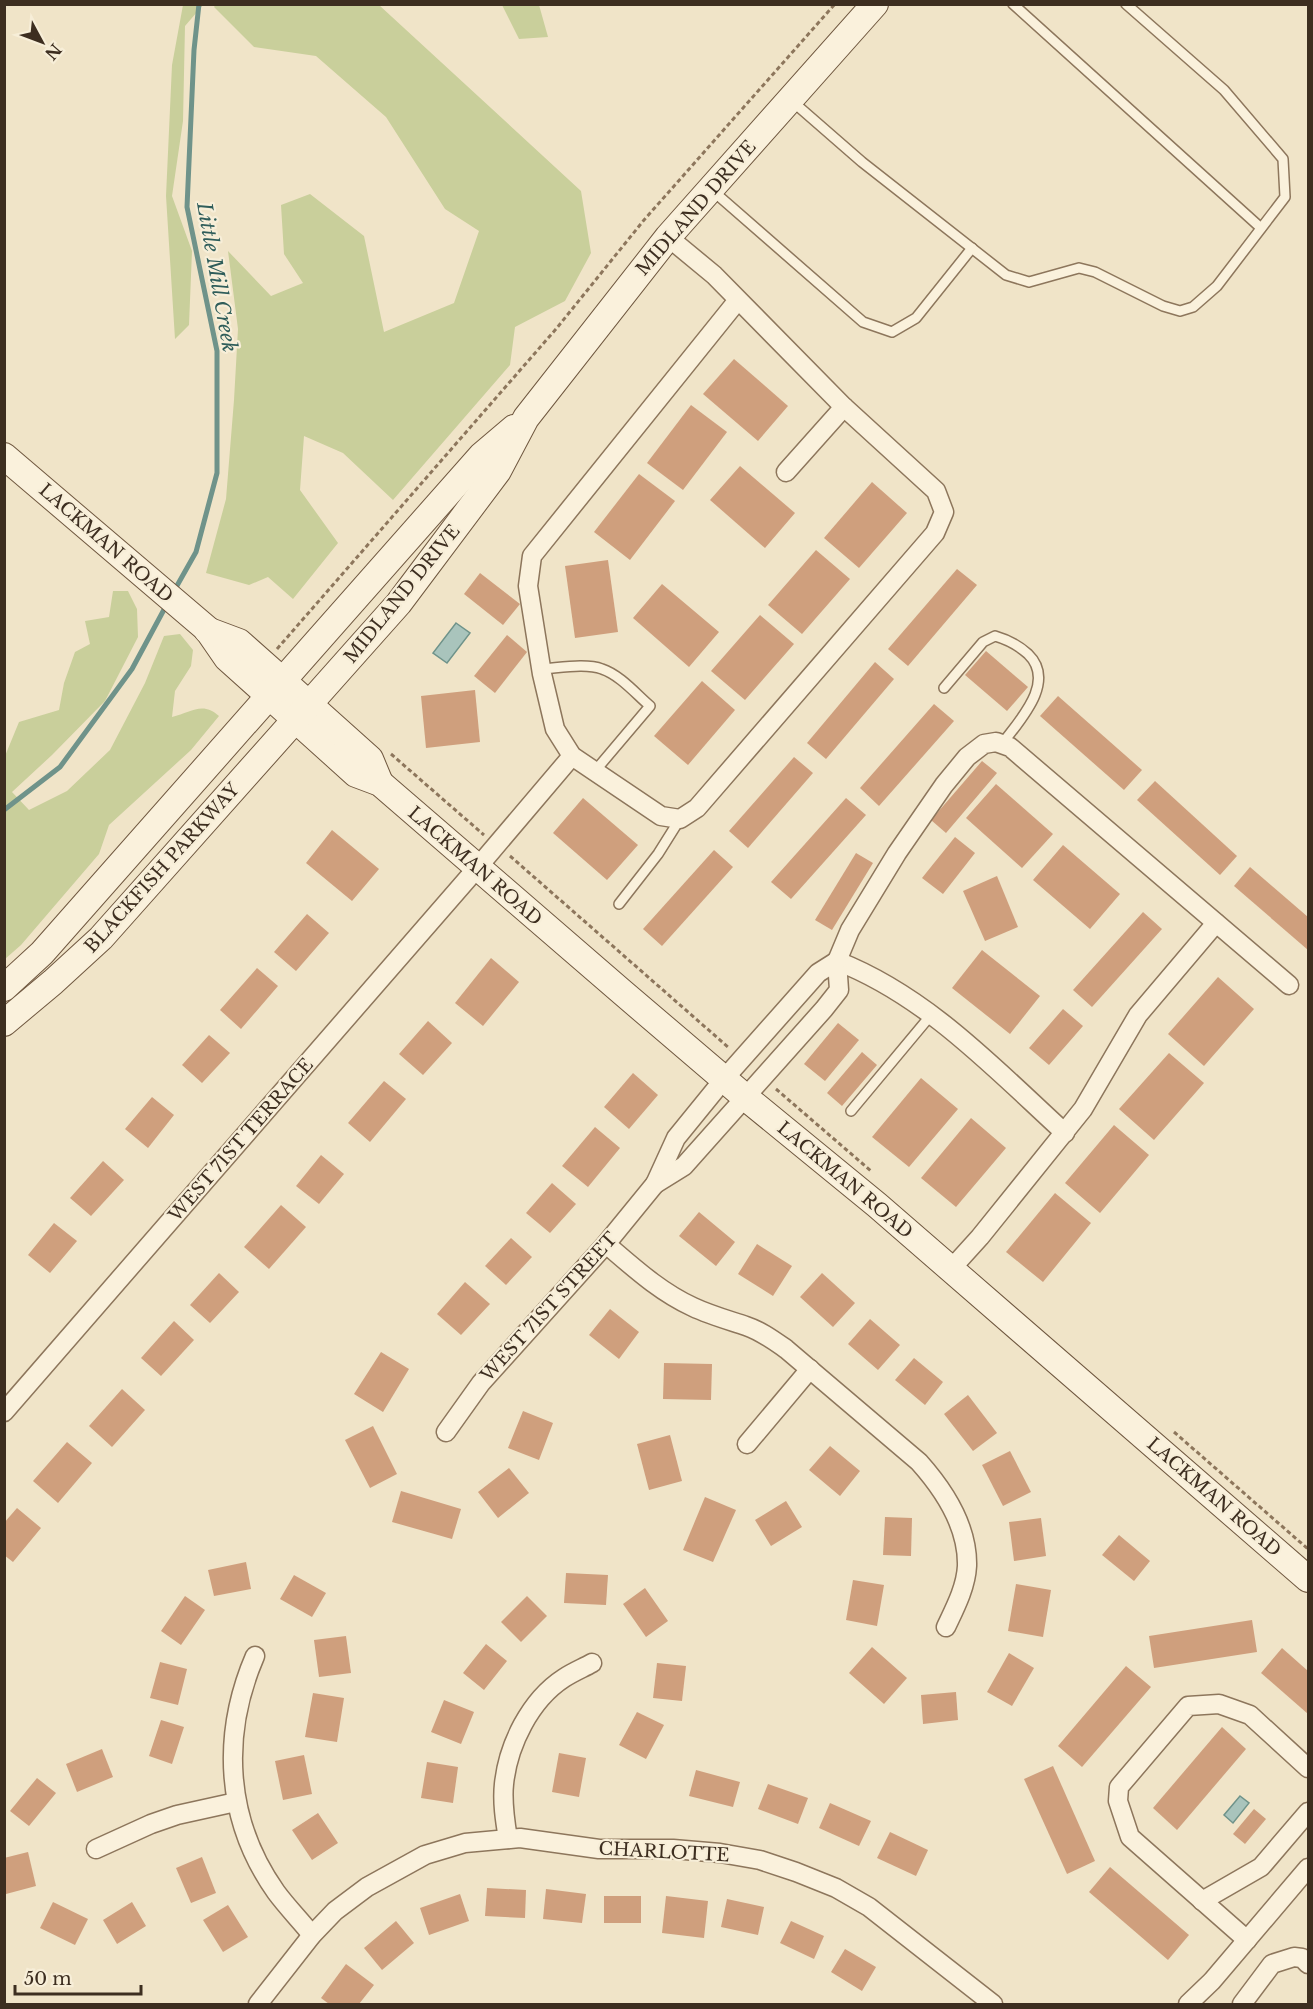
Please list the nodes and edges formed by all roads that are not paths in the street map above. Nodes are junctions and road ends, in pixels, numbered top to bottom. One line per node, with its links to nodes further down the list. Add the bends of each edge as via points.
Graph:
1 (874, 4): 4 (main road, MIDLAND DRIVE)
2 (1013, 4): 6 (lane)
3 (1126, 4): 6 (lane, via 1224,90 1283,159 1286,197)
4 (790, 99): 5 (main road, MIDLAND DRIVE); 8 (lane, via 862,162)
5 (711, 189): 7 (main road, MIDLAND DRIVE); 8 (lane, via 863,322 892,332 916,318)
6 (1261, 228): 8 (lane, via 1217,286 1193,307 1180,310 1079,268 1029,282 1006,275)
7 (668, 237): 9 (street); 11 (main road, MIDLAND DRIVE)
8 (972, 248)
9 (738, 300): 10 (street); 14 (street, via 532,556 528,586)
10 (844, 406): 13 (street); 21 (street, via 936,491 944,512 934,533 697,808)
11 (526, 418): 15 (main road, MIDLAND DRIVE, via 481,456); 17 (main road, MIDLAND DRIVE, via 498,471 399,603)
12 (4, 456): 15 (main road, LACKMAN ROAD, via 207,629 239,642)
13 (786, 471)
14 (541, 669): 19 (street, via 555,729); 20 (lane, via 600,668 650,706)
15 (276, 688): 17 (main road, LACKMAN ROAD); 27 (main road, BLACKFISH PARKWAY, via 42,953)
16 (944, 688): 18 (lane, via 982,642 996,636 1020,646 1032,658 1039,674 1037,690)
17 (303, 712): 22 (main road, LACKMAN ROAD, via 370,759 380,783); 29 (main road, BLACKFISH PARKWAY, via 100,939)
18 (1002, 744): 24 (street); 25 (street, via 984,744 944,785 850,930)
19 (572, 756): 20 (street); 22 (street, WEST 71ST TERRACE)
20 (596, 771): 21 (street, via 661,816)
21 (680, 819): 23 (lane)
22 (477, 868): 30 (main road, LACKMAN ROAD); 38 (street, WEST 71ST TERRACE)
23 (619, 904)
24 (1216, 923): 26 (street); 33 (street, via 1138,1015)
25 (837, 961): 28 (street, via 866,972); 30 (street, WEST 71ST STREET, via 818,973); 31 (street, WEST 71ST STREET, via 838,990)
26 (1289, 985)
27 (4, 988)
28 (931, 1015): 32 (lane); 33 (street)
29 (4, 1023)
30 (724, 1079): 31 (main road, LACKMAN ROAD); 34 (street, WEST 71ST STREET, via 676,1138)
31 (745, 1097): 34 (street, WEST 71ST STREET, via 684,1166); 36 (main road, LACKMAN ROAD)
32 (851, 1111)
33 (1065, 1133): 36 (street)
34 (655, 1184): 35 (street, WEST 71ST STREET)
35 (606, 1244): 37 (street, via 666,1292 692,1307 768,1337); 39 (street, WEST 71ST STREET, via 481,1383)
36 (951, 1269): 41 (main road, LACKMAN ROAD)
37 (810, 1369): 40 (street); 42 (street, via 919,1462 936,1481 958,1518 967,1566)
38 (4, 1412)
39 (446, 1432)
40 (747, 1444)
41 (1308, 1579)
42 (946, 1627)
43 (255, 1656): 46 (street, via 238,1704 232,1775)
44 (592, 1663): 48 (street, via 563,1678 547,1692 513,1746 504,1785)
45 (1308, 1768): 51 (street, via 1250,1715 1219,1704 1188,1706 1119,1787 1118,1802 1130,1837)
46 (236, 1802): 49 (street, via 177,1815); 52 (street, via 265,1875)
47 (1308, 1812): 51 (street, via 1261,1868)
48 (508, 1839): 52 (street, CHARLOTTE, via 465,1843 425,1855 367,1887); 56 (street, CHARLOTTE, via 599,1849 720,1853 778,1866 836,1888 869,1908)
49 (96, 1850)
50 (1308, 1868): 53 (street)
51 (1202, 1901): 53 (street)
52 (312, 1935): 55 (street, CHARLOTTE)
53 (1247, 1940): 57 (street)
54 (1308, 1964): 58 (street, via 1294,1957 1272,1964)
55 (258, 2004)
56 (993, 2004)
57 (1188, 2004)
58 (1242, 2004)

